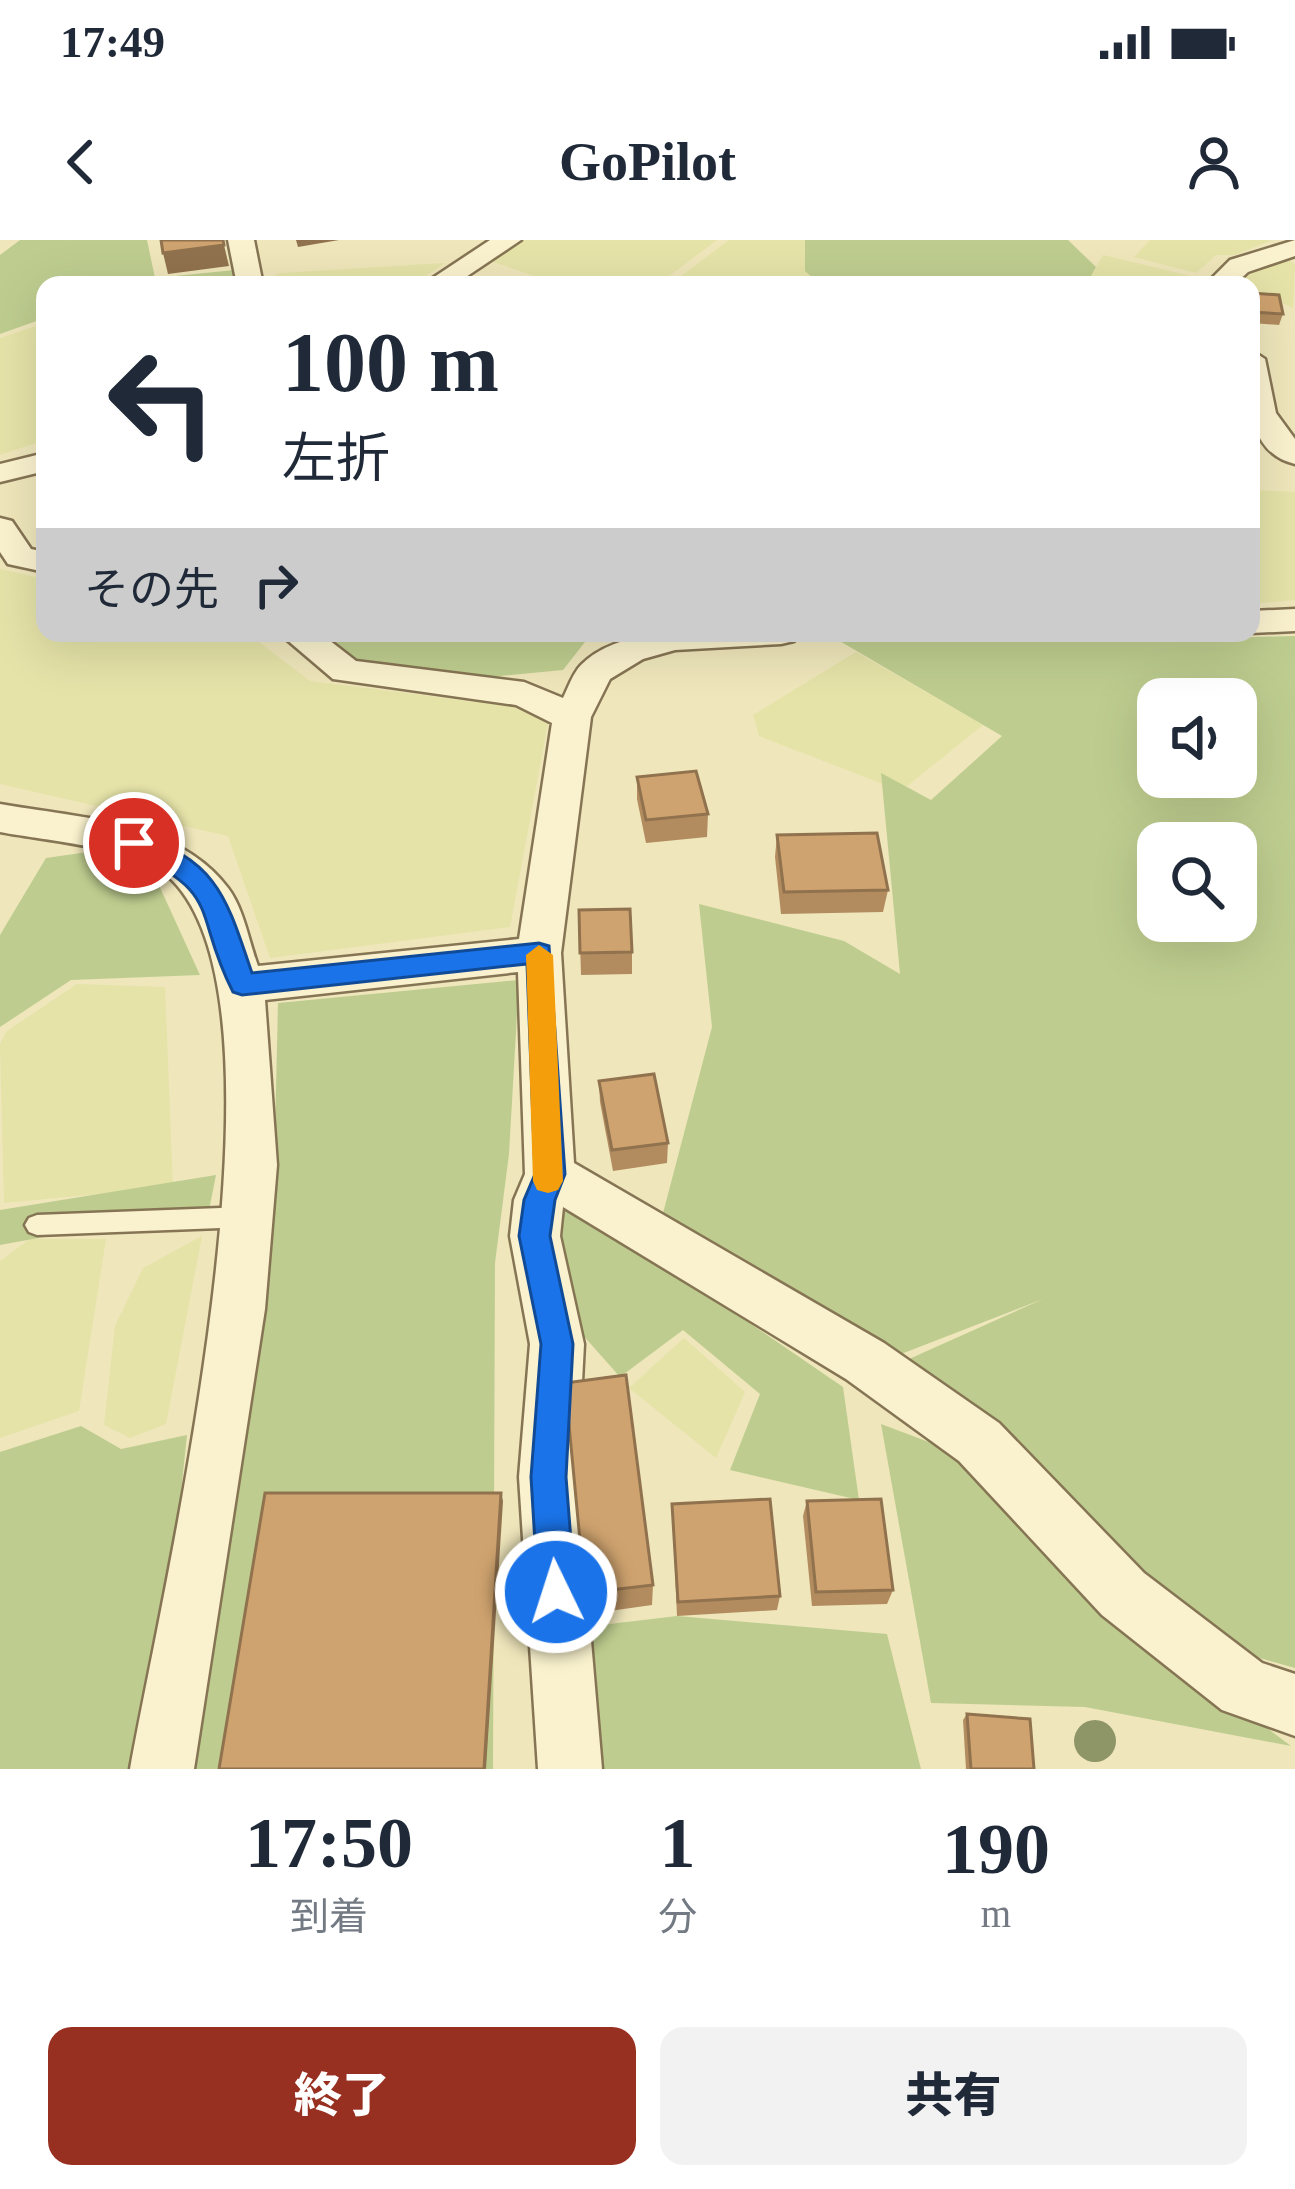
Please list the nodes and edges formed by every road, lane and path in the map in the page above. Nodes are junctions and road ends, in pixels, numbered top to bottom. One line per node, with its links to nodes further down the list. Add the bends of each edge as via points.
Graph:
1 (241, 240): 4 (street)
2 (508, 240): 5 (street)
3 (1295, 248): 6 (street)
4 (248, 276)
5 (450, 276)
6 (1228, 276)
7 (1260, 417): 8 (street)
8 (1295, 455)
9 (36, 464): 10 (street)
10 (0, 473)
11 (0, 528): 12 (street, via 20,557)
12 (36, 560)
13 (1295, 620): 14 (street)
14 (1260, 622)
15 (309, 642): 17 (street, via 346,670 524,694)
16 (662, 642): 17 (street, via 595,672)
17 (572, 717): 19 (street)
18 (0, 818): 20 (street, via 134,843 183,865 214,900)
19 (539, 953): 20 (street); 21 (street)
20 (242, 985): 22 (street, via 253,1165)
21 (550, 1174): 24 (street, via 865,1361 979,1442 1123,1594 1244,1688); 26 (street, via 535,1236 557,1344 548,1477)
22 (248, 1217): 23 (lane); 25 (street)
23 (37, 1225)
24 (1295, 1705)
25 (162, 1769)
26 (570, 1769)

